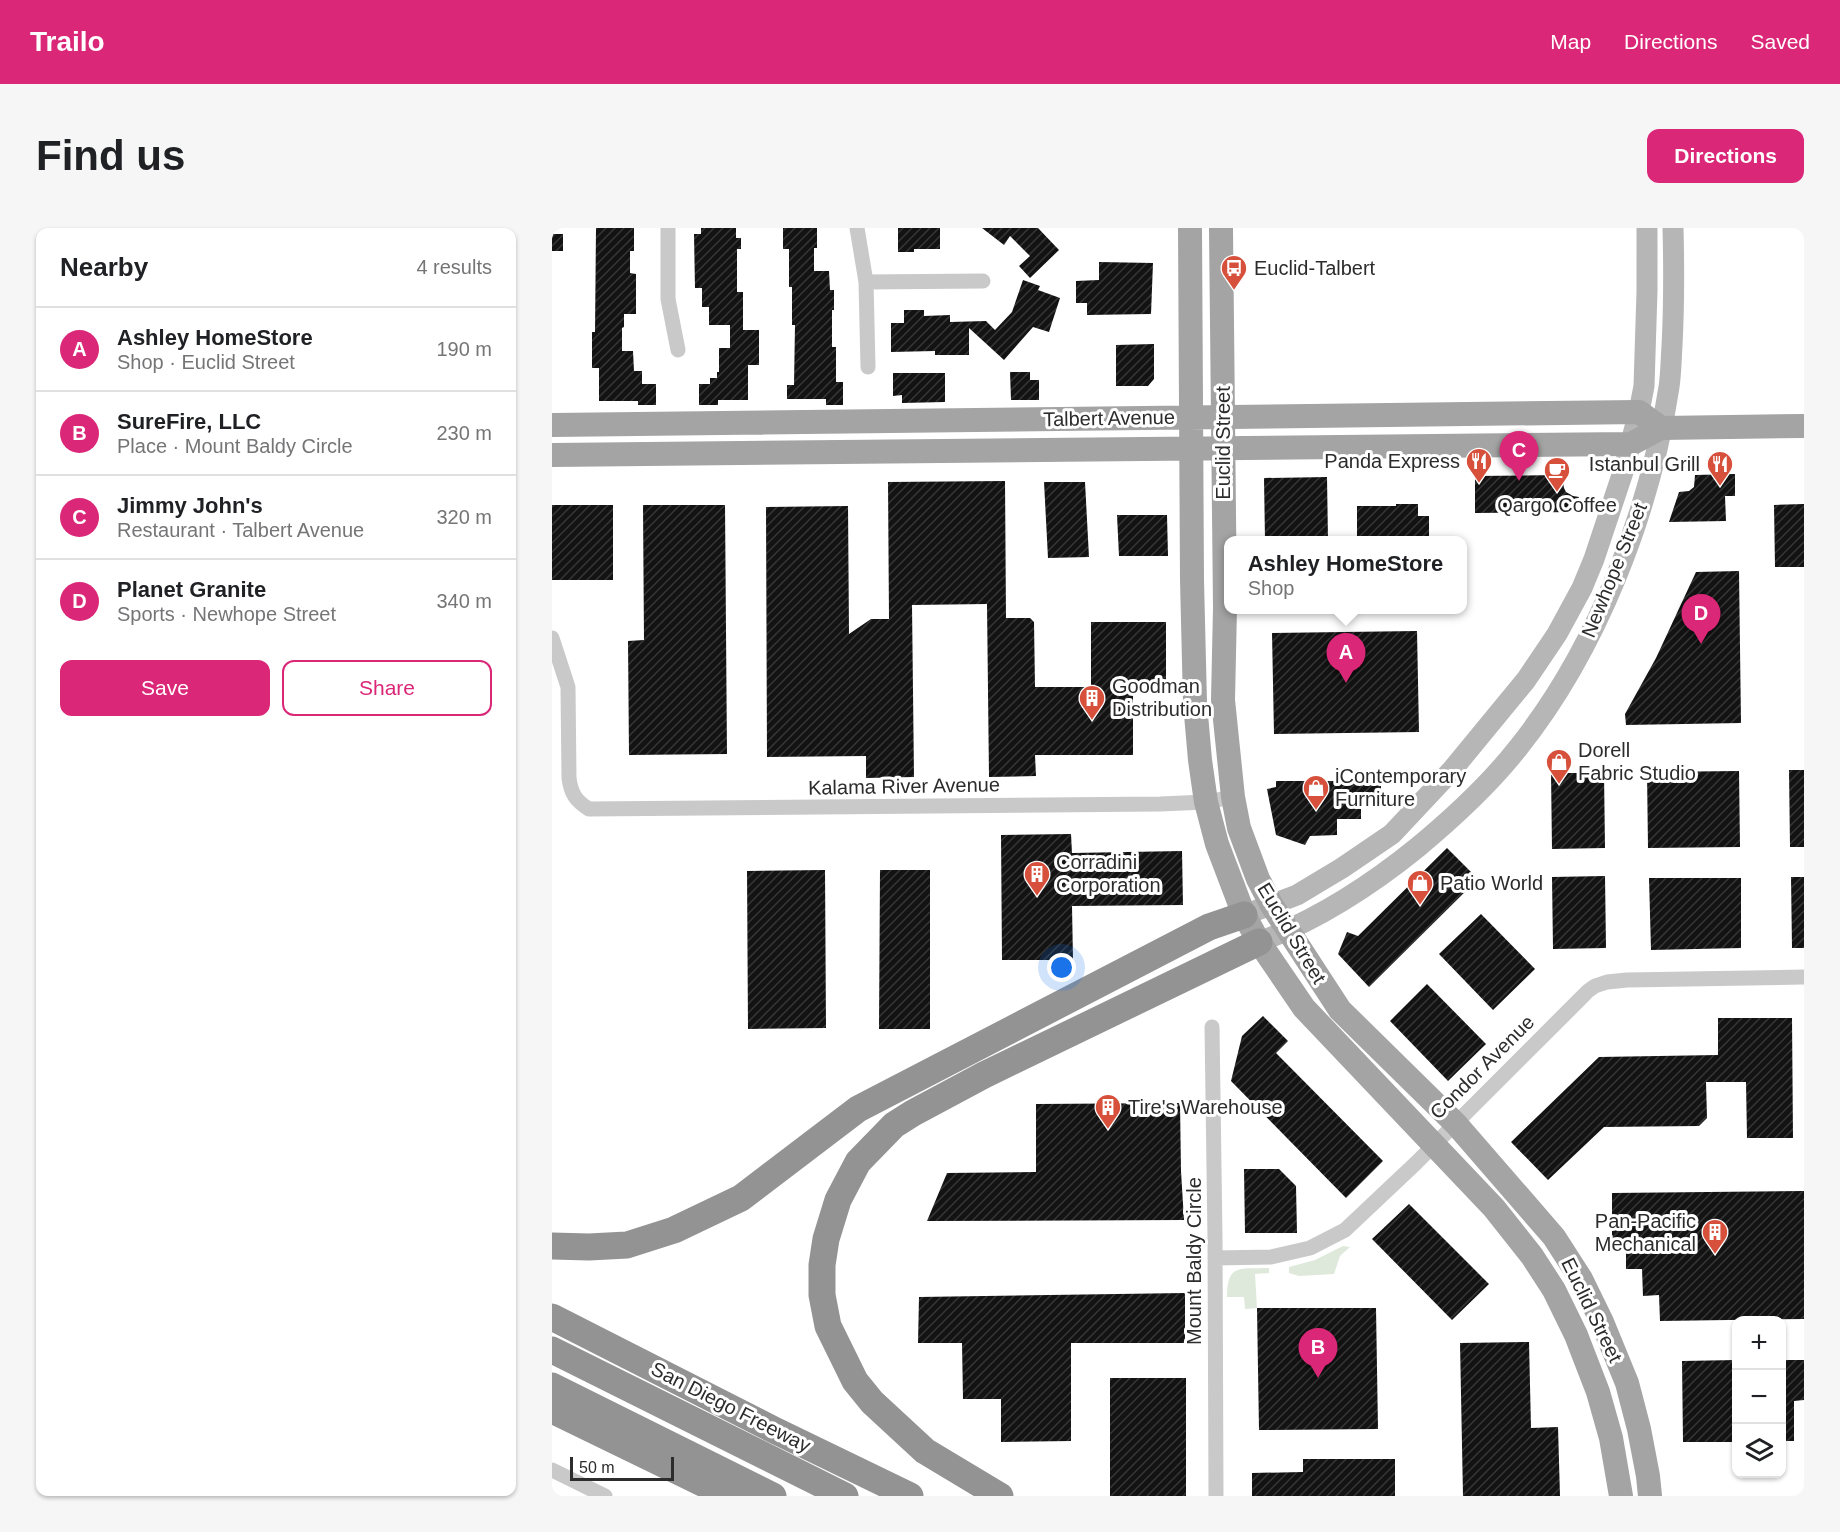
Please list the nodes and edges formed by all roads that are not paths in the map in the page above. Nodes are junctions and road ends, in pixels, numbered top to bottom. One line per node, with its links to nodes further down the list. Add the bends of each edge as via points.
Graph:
1 (668, 228): 9 (street, via 668,299)
2 (856, 228): 8 (street)
3 (1190, 228): 12 (main road, Euclid Street)
4 (1221, 228): 13 (main road, Euclid Street)
5 (1647, 228): 11 (street, Newhope Street, via 1644,386)
6 (1673, 228): 16 (street, Newhope Street, via 1670,385)
7 (982, 281): 8 (street)
8 (866, 282): 10 (street)
9 (678, 350)
10 (868, 367)
11 (1639, 412): 13 (main road, Talbert Avenue); 16 (main road); 17 (street, Newhope Street)
12 (1191, 417): 13 (main road, Talbert Avenue); 14 (main road, Talbert Avenue); 18 (main road, Euclid Street)
13 (1224, 417): 19 (main road, Euclid Street)
14 (552, 425)
15 (1804, 426): 16 (main road, Talbert Avenue)
16 (1661, 428): 17 (main road, Talbert Avenue); 28 (street, Newhope Street, via 1632,533 1599,616 1551,701 1518,748 1458,812 1393,867 1356,893)
17 (1631, 444): 19 (main road, Talbert Avenue); 26 (street, Newhope Street, via 1582,588 1526,680 1452,770 1392,834 1297,895)
18 (1191, 448): 19 (main road, Talbert Avenue); 20 (main road, Talbert Avenue); 25 (main road, Euclid Street, via 1195,703)
19 (1224, 448): 21 (main road, Euclid Street)
20 (552, 455)
21 (1225, 536)
22 (1225, 614): 24 (main road, Euclid Street, via 1223,700)
23 (552, 638): 25 (street, Kalama River Avenue, via 568,687 570,790 589,810)
24 (1233, 797): 25 (street, Kalama River Avenue); 26 (main road, Euclid Street, via 1239,828)
25 (1206, 802): 27 (main road, Euclid Street)
26 (1271, 904): 27 (street, Newhope Street); 28 (main road, Euclid Street)
27 (1244, 915): 29 (main road, Euclid Street); 34 (highway, via 1209,927 858,1109 741,1198 674,1230 627,1245)
28 (1287, 931): 29 (street, Newhope Street); 32 (main road, Euclid Street, via 1340,1010)
29 (1259, 942): 33 (main road, Euclid Street, via 1304,1008); 48 (highway, via 913,1113 894,1125 858,1162 838,1200 826,1239 822,1295 828,1326 855,1382 925,1451)
30 (1804, 977): 32 (street, Condor Avenue, via 1627,980 1595,986)
31 (1212, 1027): 35 (street, Mount Baldy Circle)
32 (1456, 1124): 33 (street, Condor Avenue); 51 (main road, Euclid Street, via 1548,1230 1581,1279 1627,1383)
33 (1434, 1146): 35 (street, Condor Avenue, via 1332,1238 1310,1248 1271,1257); 50 (main road, Euclid Street, via 1494,1208 1554,1290 1598,1392)
34 (552, 1246)
35 (1215, 1258): 49 (street, Mount Baldy Circle)
36 (552, 1317): 47 (highway, San Diego Freeway)
37 (552, 1350): 46 (highway)
38 (552, 1386): 45 (highway)
39 (552, 1410): 41 (highway)
40 (552, 1470): 42 (street)
41 (686, 1474): 43 (highway); 44 (highway)
42 (605, 1496)
43 (701, 1496)
44 (729, 1496)
45 (773, 1496)
46 (845, 1496)
47 (910, 1496)
48 (1000, 1496)
49 (1216, 1496)
50 (1621, 1496)
51 (1650, 1496)

